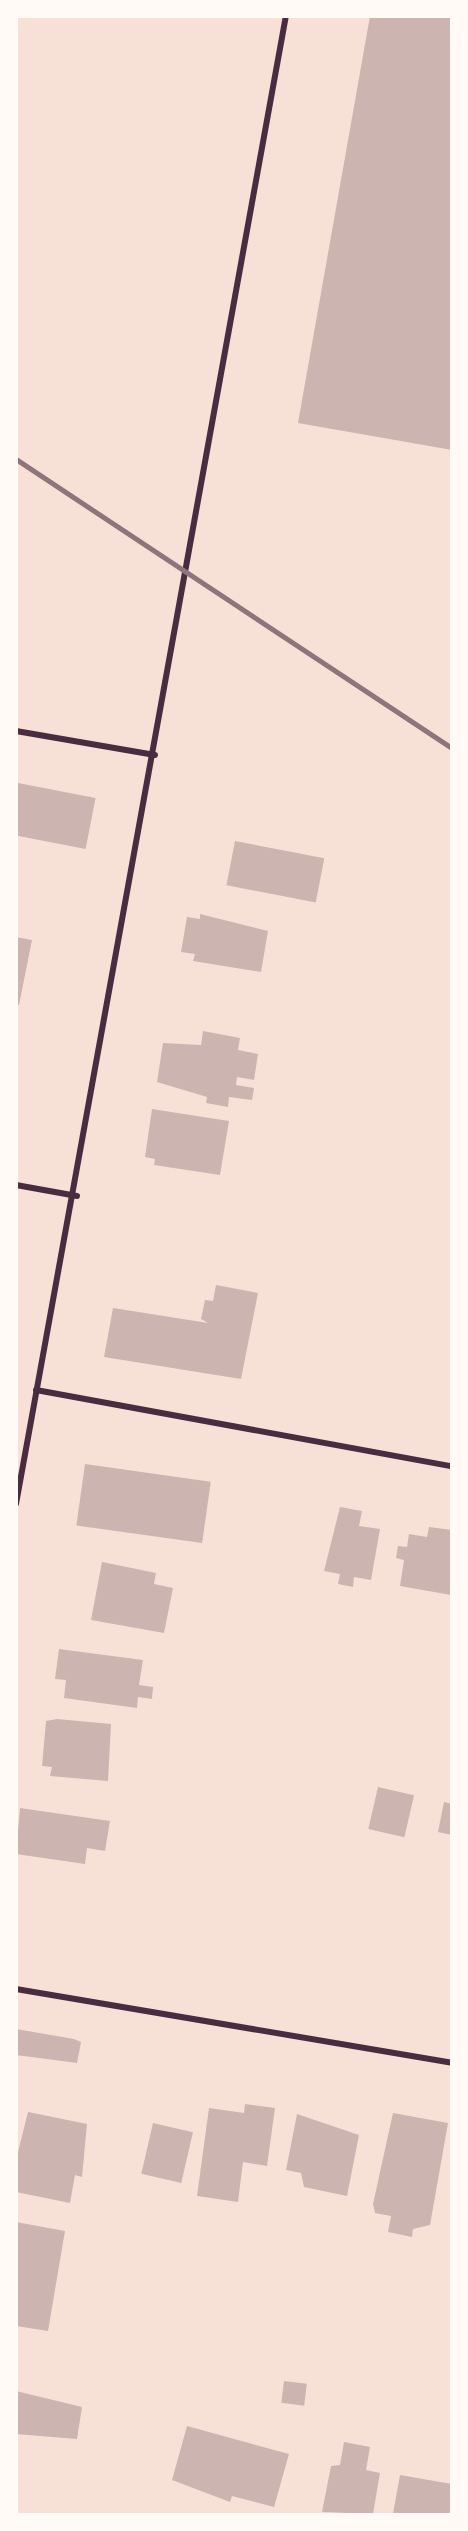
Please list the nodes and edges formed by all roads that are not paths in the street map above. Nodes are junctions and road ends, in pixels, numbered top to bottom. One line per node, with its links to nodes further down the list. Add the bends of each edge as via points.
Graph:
1 (286, 16): 3 (street)
2 (16, 731): 3 (street)
3 (155, 755): 5 (street)
4 (16, 1185): 5 (street)
5 (77, 1196): 6 (street)
6 (36, 1390): 7 (street); 8 (street)
7 (452, 1466)
8 (16, 1504)
9 (16, 1989): 10 (street)
10 (452, 2063)

